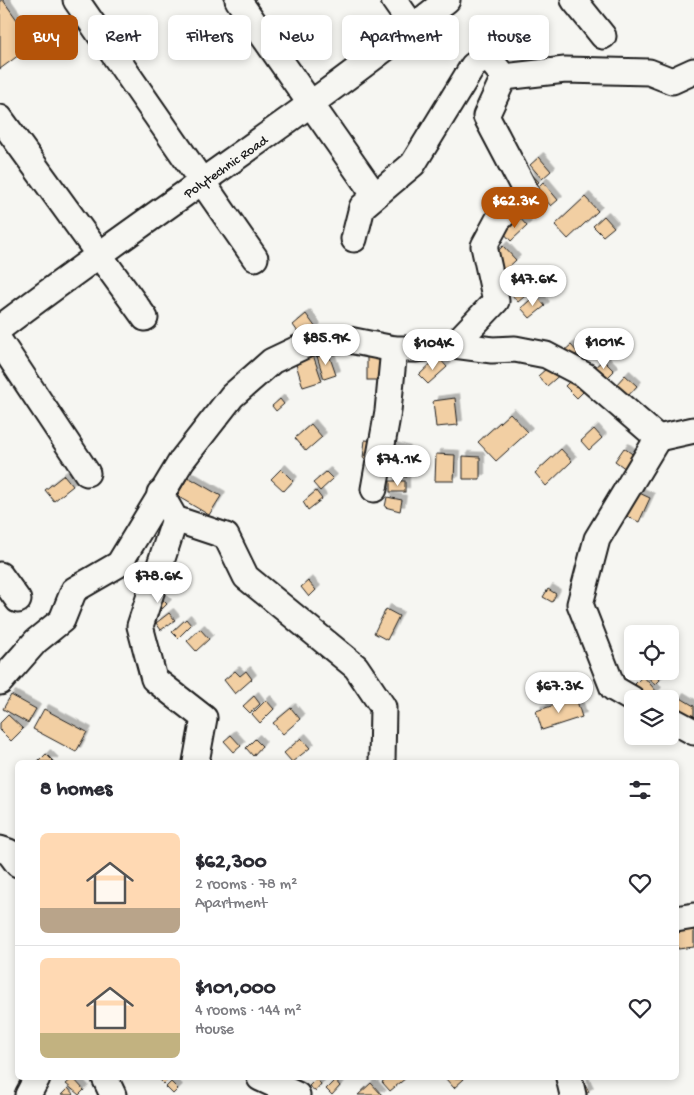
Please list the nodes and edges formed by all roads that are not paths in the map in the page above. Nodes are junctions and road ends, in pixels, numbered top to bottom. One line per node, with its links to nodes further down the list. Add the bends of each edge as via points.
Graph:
1 (76, 0): 14 (street)
2 (238, 0): 12 (street)
3 (394, 0): 6 (street)
4 (447, 0): 7 (street, Polytechnic Road)
5 (574, 0): 8 (street)
6 (405, 15)
7 (428, 15)
8 (603, 36)
9 (370, 60): 12 (street, Polytechnic Road)
10 (694, 71): 11 (street, via 672,81 649,72 565,70)
11 (504, 77): 16 (street, via 487,56 473,66 413,164 362,207); 22 (street, via 486,116 526,192 498,220 484,246 496,301)
12 (311, 105): 14 (street, Polytechnic Road); 15 (street)
13 (0, 118): 17 (street)
14 (202, 182): 17 (street, Polytechnic Road); 18 (street)
15 (370, 190)
16 (354, 239)
17 (98, 254): 19 (street); 20 (street, Polytechnic Road)
18 (256, 258)
19 (145, 318)
20 (0, 328)
21 (0, 342): 26 (street)
22 (454, 345): 23 (street); 25 (street, via 492,350 515,349 546,355 586,376)
23 (394, 349): 27 (street, via 388,411); 28 (street, via 344,339 310,343 272,361 232,396)
24 (694, 430): 25 (street)
25 (658, 438): 33 (street, via 597,539 580,604 613,688)
26 (87, 473)
27 (374, 489)
28 (160, 493): 29 (street); 32 (street, via 119,564 74,590 62,620 36,641)
29 (175, 519): 36 (street, via 140,626 154,680 204,718); 37 (street, via 226,536 246,577 356,667 384,707)
30 (0, 575): 31 (street)
31 (18, 600)
32 (0, 682)
33 (624, 694)
34 (679, 724): 35 (street)
35 (694, 732)
36 (196, 760)
37 (382, 760)
38 (0, 849): 39 (street)
39 (15, 860)
40 (694, 916): 41 (street)
41 (679, 918)
42 (36, 1080): 46 (street)
43 (106, 1080): 47 (street)
44 (264, 1080): 48 (street)
45 (569, 1080): 49 (street)
46 (28, 1095)
47 (113, 1095)
48 (297, 1095)
49 (573, 1095)

